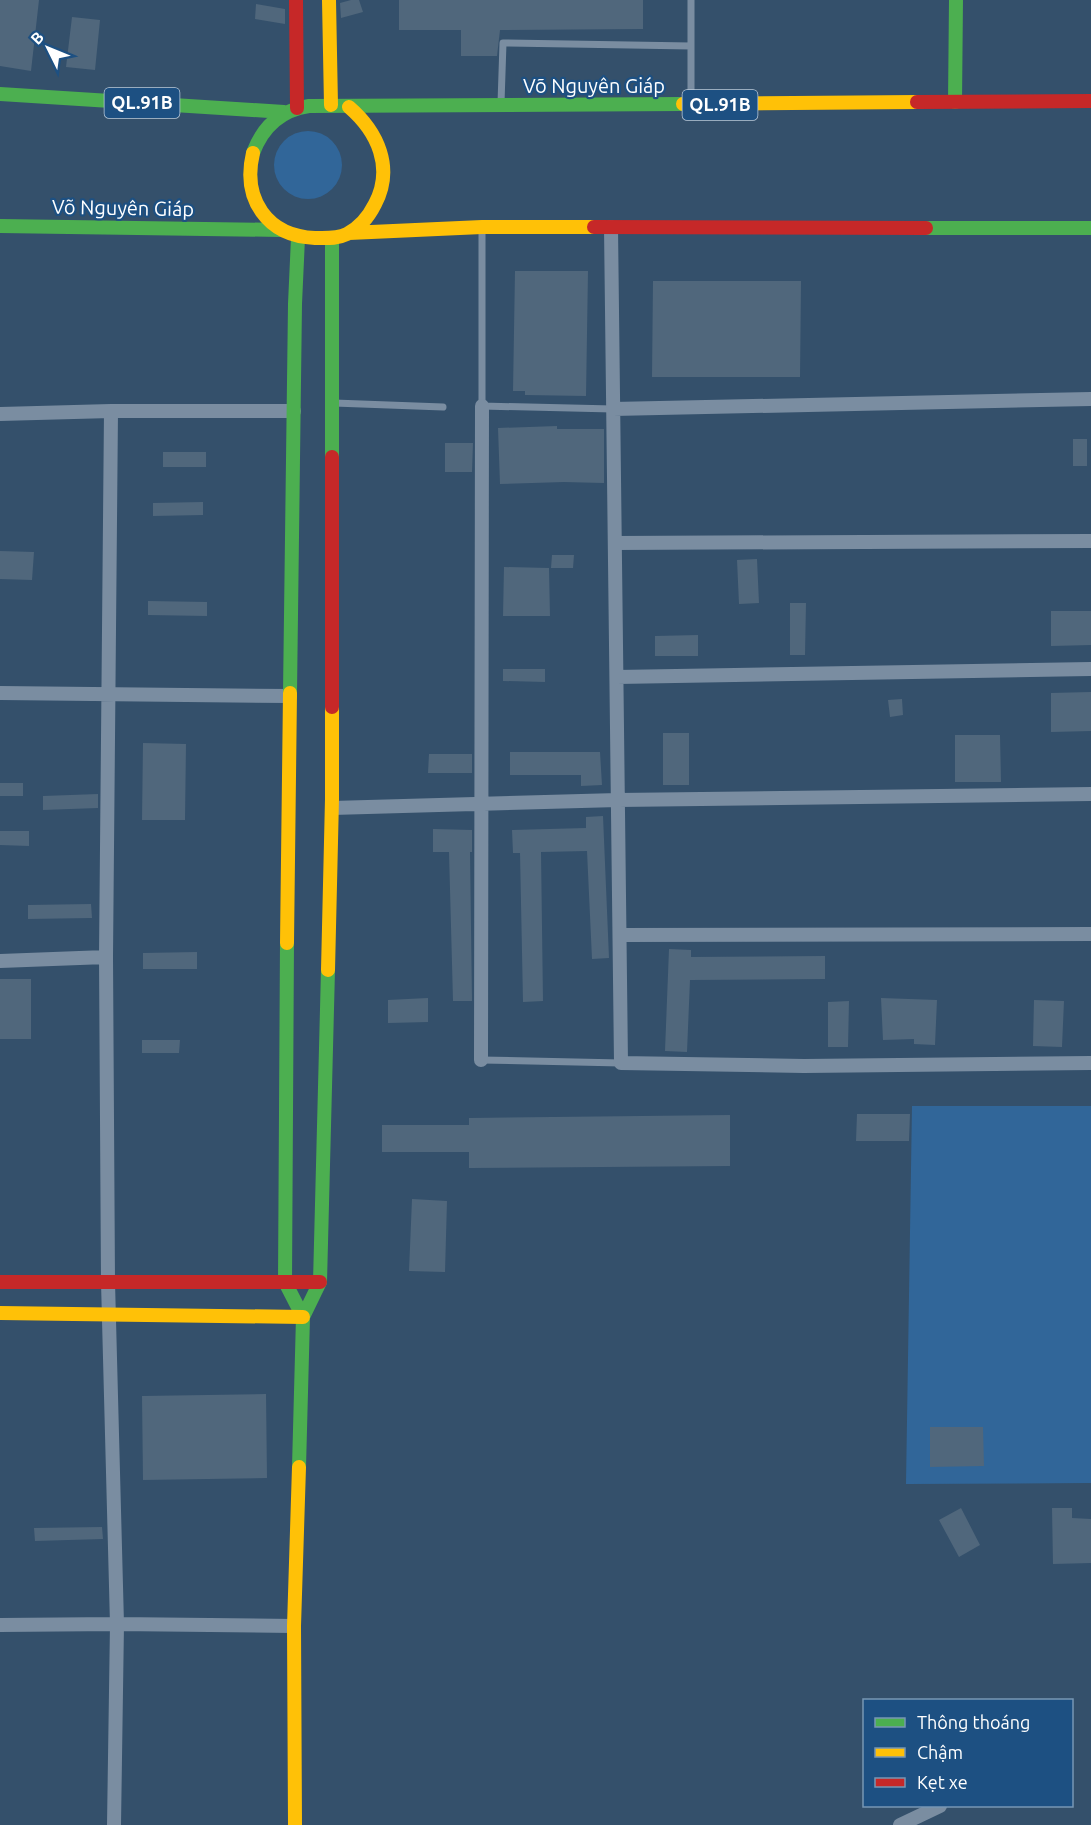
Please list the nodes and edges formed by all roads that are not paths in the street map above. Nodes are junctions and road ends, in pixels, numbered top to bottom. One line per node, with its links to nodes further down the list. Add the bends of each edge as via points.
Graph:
1 (296, 0): 13 (main road)
2 (328, 0): 9 (main road)
3 (691, 0): 5 (lane)
4 (956, 0): 8 (main road)
5 (691, 46): 10 (lane, via 503,43); 11 (lane)
6 (0, 94): 14 (main road, QL.91B)
7 (1091, 101): 8 (main road, Võ Nguyên Giáp / QL.91B)
8 (955, 102): 11 (main road, Võ Nguyên Giáp / QL.91B)
9 (331, 105): 12 (main road, QL.91B); 13 (main road, QL.91B)
10 (501, 105): 11 (main road, Võ Nguyên Giáp / QL.91B); 12 (main road, Võ Nguyên Giáp / QL.91B)
11 (691, 105)
12 (349, 107): 20 (main road, QL.91B, via 362,117 372,134 381,153 384,174 380,197 367,217)
13 (297, 108): 14 (main road, QL.91B)
14 (284, 112): 19 (main road, QL.91B, via 263,132 249,171 253,195 264,215)
15 (0, 226): 19 (main road, Võ Nguyên Giáp / QL.91B)
16 (482, 227): 17 (main road, QL.91B); 20 (main road, QL.91B); 25 (lane)
17 (610, 227): 18 (main road, QL.91B); 27 (street)
18 (1091, 228)
19 (281, 230): 21 (main road, QL.91B)
20 (349, 233): 22 (main road, QL.91B)
21 (298, 238): 22 (main road, QL.91B); 29 (main road)
22 (332, 239): 24 (main road)
23 (1091, 399): 27 (street)
24 (332, 402): 26 (lane); 41 (main road)
25 (482, 406): 27 (lane); 40 (street)
26 (443, 407)
27 (613, 408): 32 (street)
28 (111, 411): 29 (street); 30 (street); 36 (street)
29 (294, 411): 37 (main road)
30 (0, 414)
31 (1091, 541): 32 (street)
32 (615, 543): 34 (street)
33 (1091, 669): 34 (street)
34 (617, 677): 39 (street)
35 (0, 693): 36 (street)
36 (108, 693): 37 (street); 44 (street)
37 (290, 696): 51 (main road)
38 (1091, 794): 39 (street)
39 (618, 800): 40 (street); 43 (street)
40 (481, 804): 41 (street); 46 (street)
41 (332, 808): 52 (main road)
42 (1091, 934): 43 (street)
43 (620, 935): 47 (street)
44 (106, 957): 45 (street); 50 (street)
45 (0, 961)
46 (481, 1060): 47 (lane)
47 (621, 1063): 48 (street)
48 (1091, 1063)
49 (0, 1282): 50 (main road)
50 (108, 1282): 51 (main road); 54 (street)
51 (285, 1282): 52 (main road); 55 (main road)
52 (320, 1282): 55 (main road)
53 (0, 1313): 54 (main road)
54 (109, 1314): 55 (main road); 56 (street)
55 (303, 1317): 58 (main road)
56 (117, 1624): 57 (street); 58 (street); 60 (street)
57 (0, 1625)
58 (294, 1626): 61 (main road)
59 (938, 1807): 62 (street)
60 (114, 1825)
61 (295, 1825)
62 (900, 1825)

